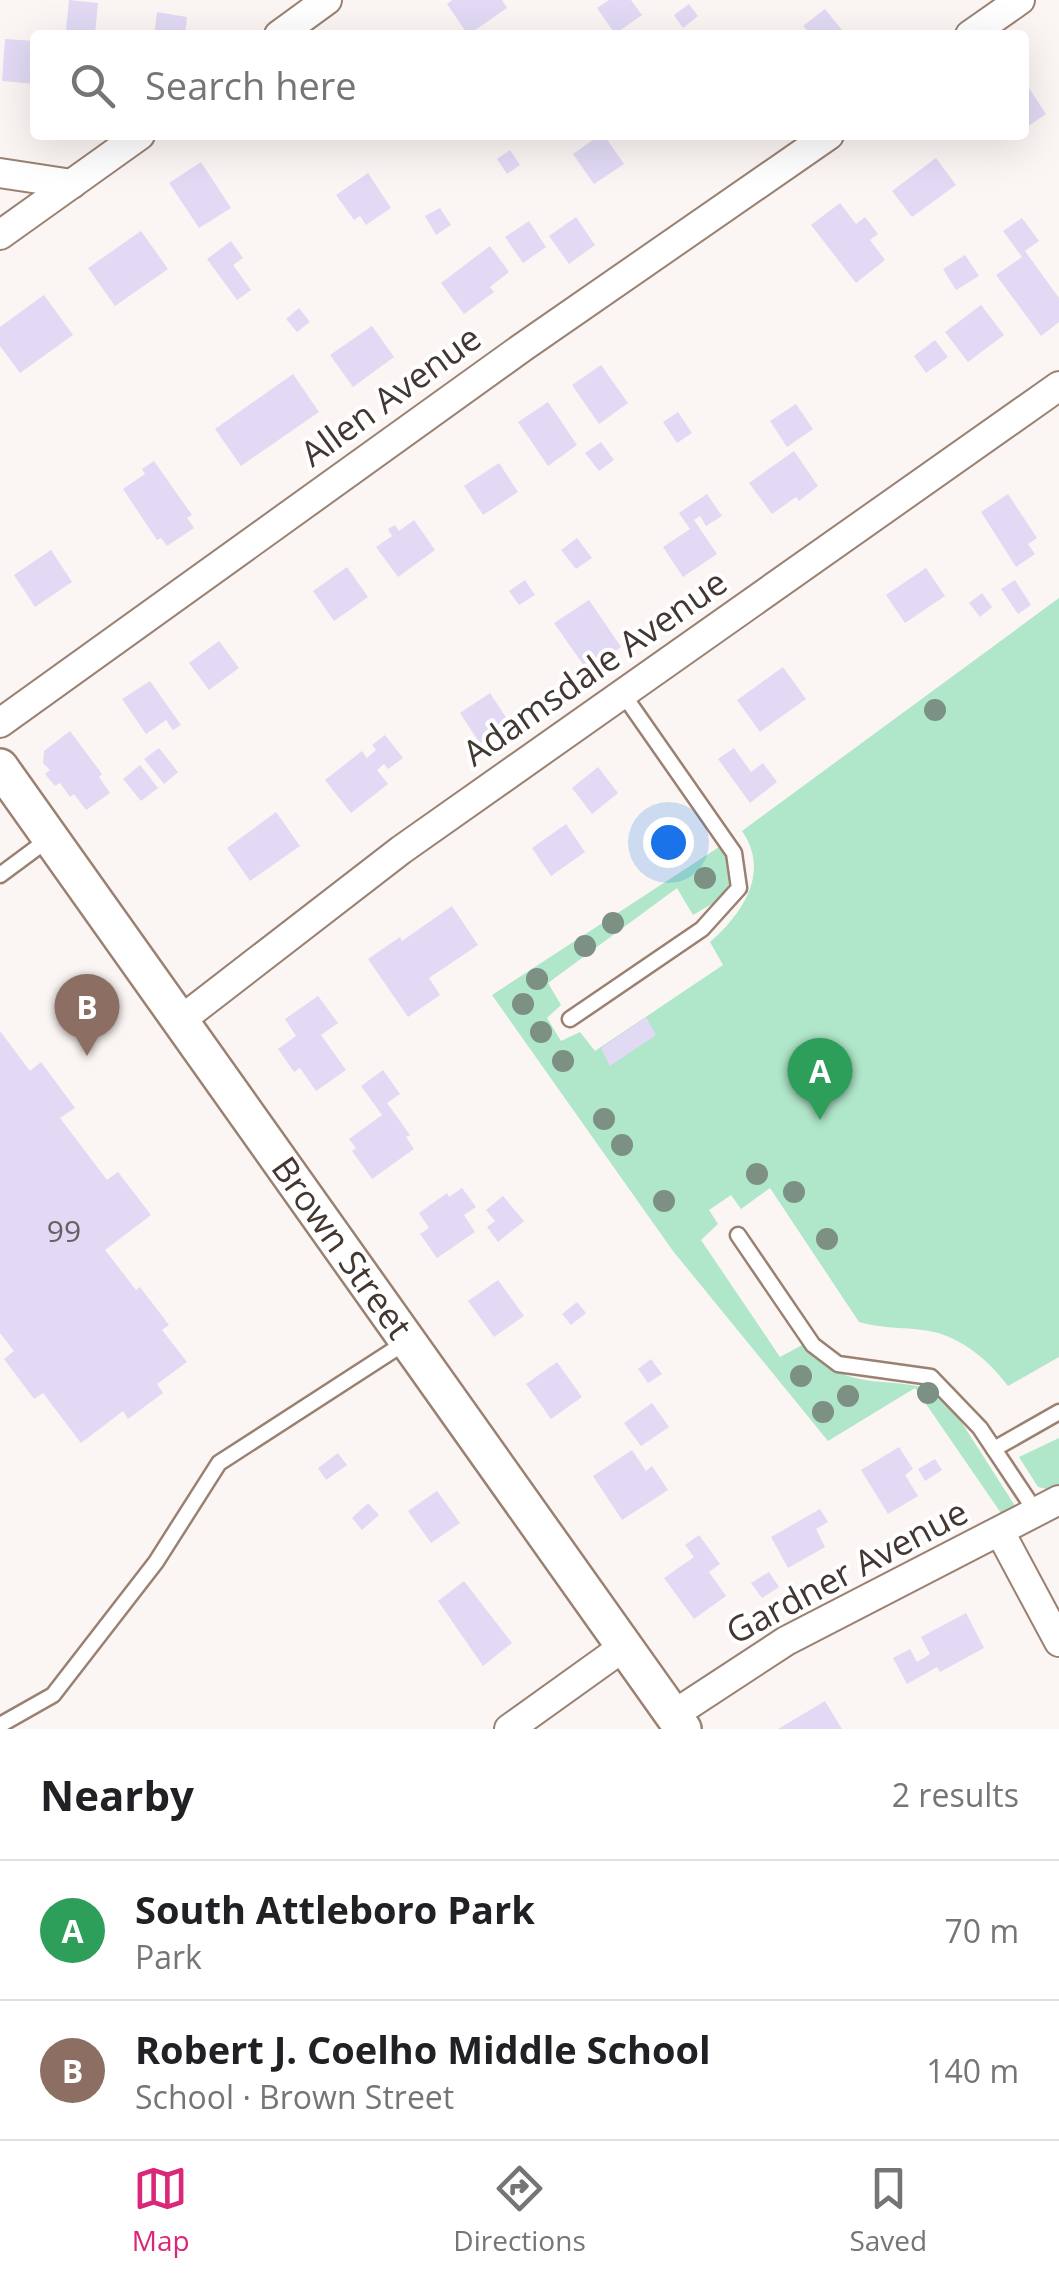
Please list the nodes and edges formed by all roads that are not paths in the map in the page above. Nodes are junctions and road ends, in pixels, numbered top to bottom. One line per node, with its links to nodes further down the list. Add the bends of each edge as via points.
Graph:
1 (327, 0): 3 (street)
2 (1020, 0): 4 (street)
3 (285, 30)
4 (977, 30)
5 (133, 140): 8 (street)
6 (821, 140): 12 (street, Allen Avenue)
7 (0, 173): 8 (street)
8 (72, 184): 9 (street)
9 (0, 235)
10 (1059, 386): 11 (street, Adamsdale Avenue)
11 (623, 694): 16 (lane, via 734,853 739,888 702,930); 17 (street, Adamsdale Avenue, via 402,850)
12 (0, 724)
13 (0, 767): 14 (street, Brown Street)
14 (51, 838): 15 (lane); 17 (street, Brown Street)
15 (0, 874)
16 (570, 1019)
17 (182, 1020): 19 (street, Brown Street)
18 (738, 1235): 21 (lane, via 813,1345 838,1364 931,1377)
19 (407, 1341): 25 (street, Brown Street); 27 (lane, via 219,1463 156,1562 52,1695)
20 (1059, 1412): 21 (lane)
21 (994, 1449): 22 (lane)
22 (1048, 1506): 23 (street, Gardner Avenue)
23 (1000, 1532): 24 (street); 26 (street, Gardner Avenue, via 786,1641)
24 (1059, 1642)
25 (622, 1648): 26 (street, Brown Street); 28 (street)
26 (678, 1722)
27 (0, 1725)
28 (509, 1729)

